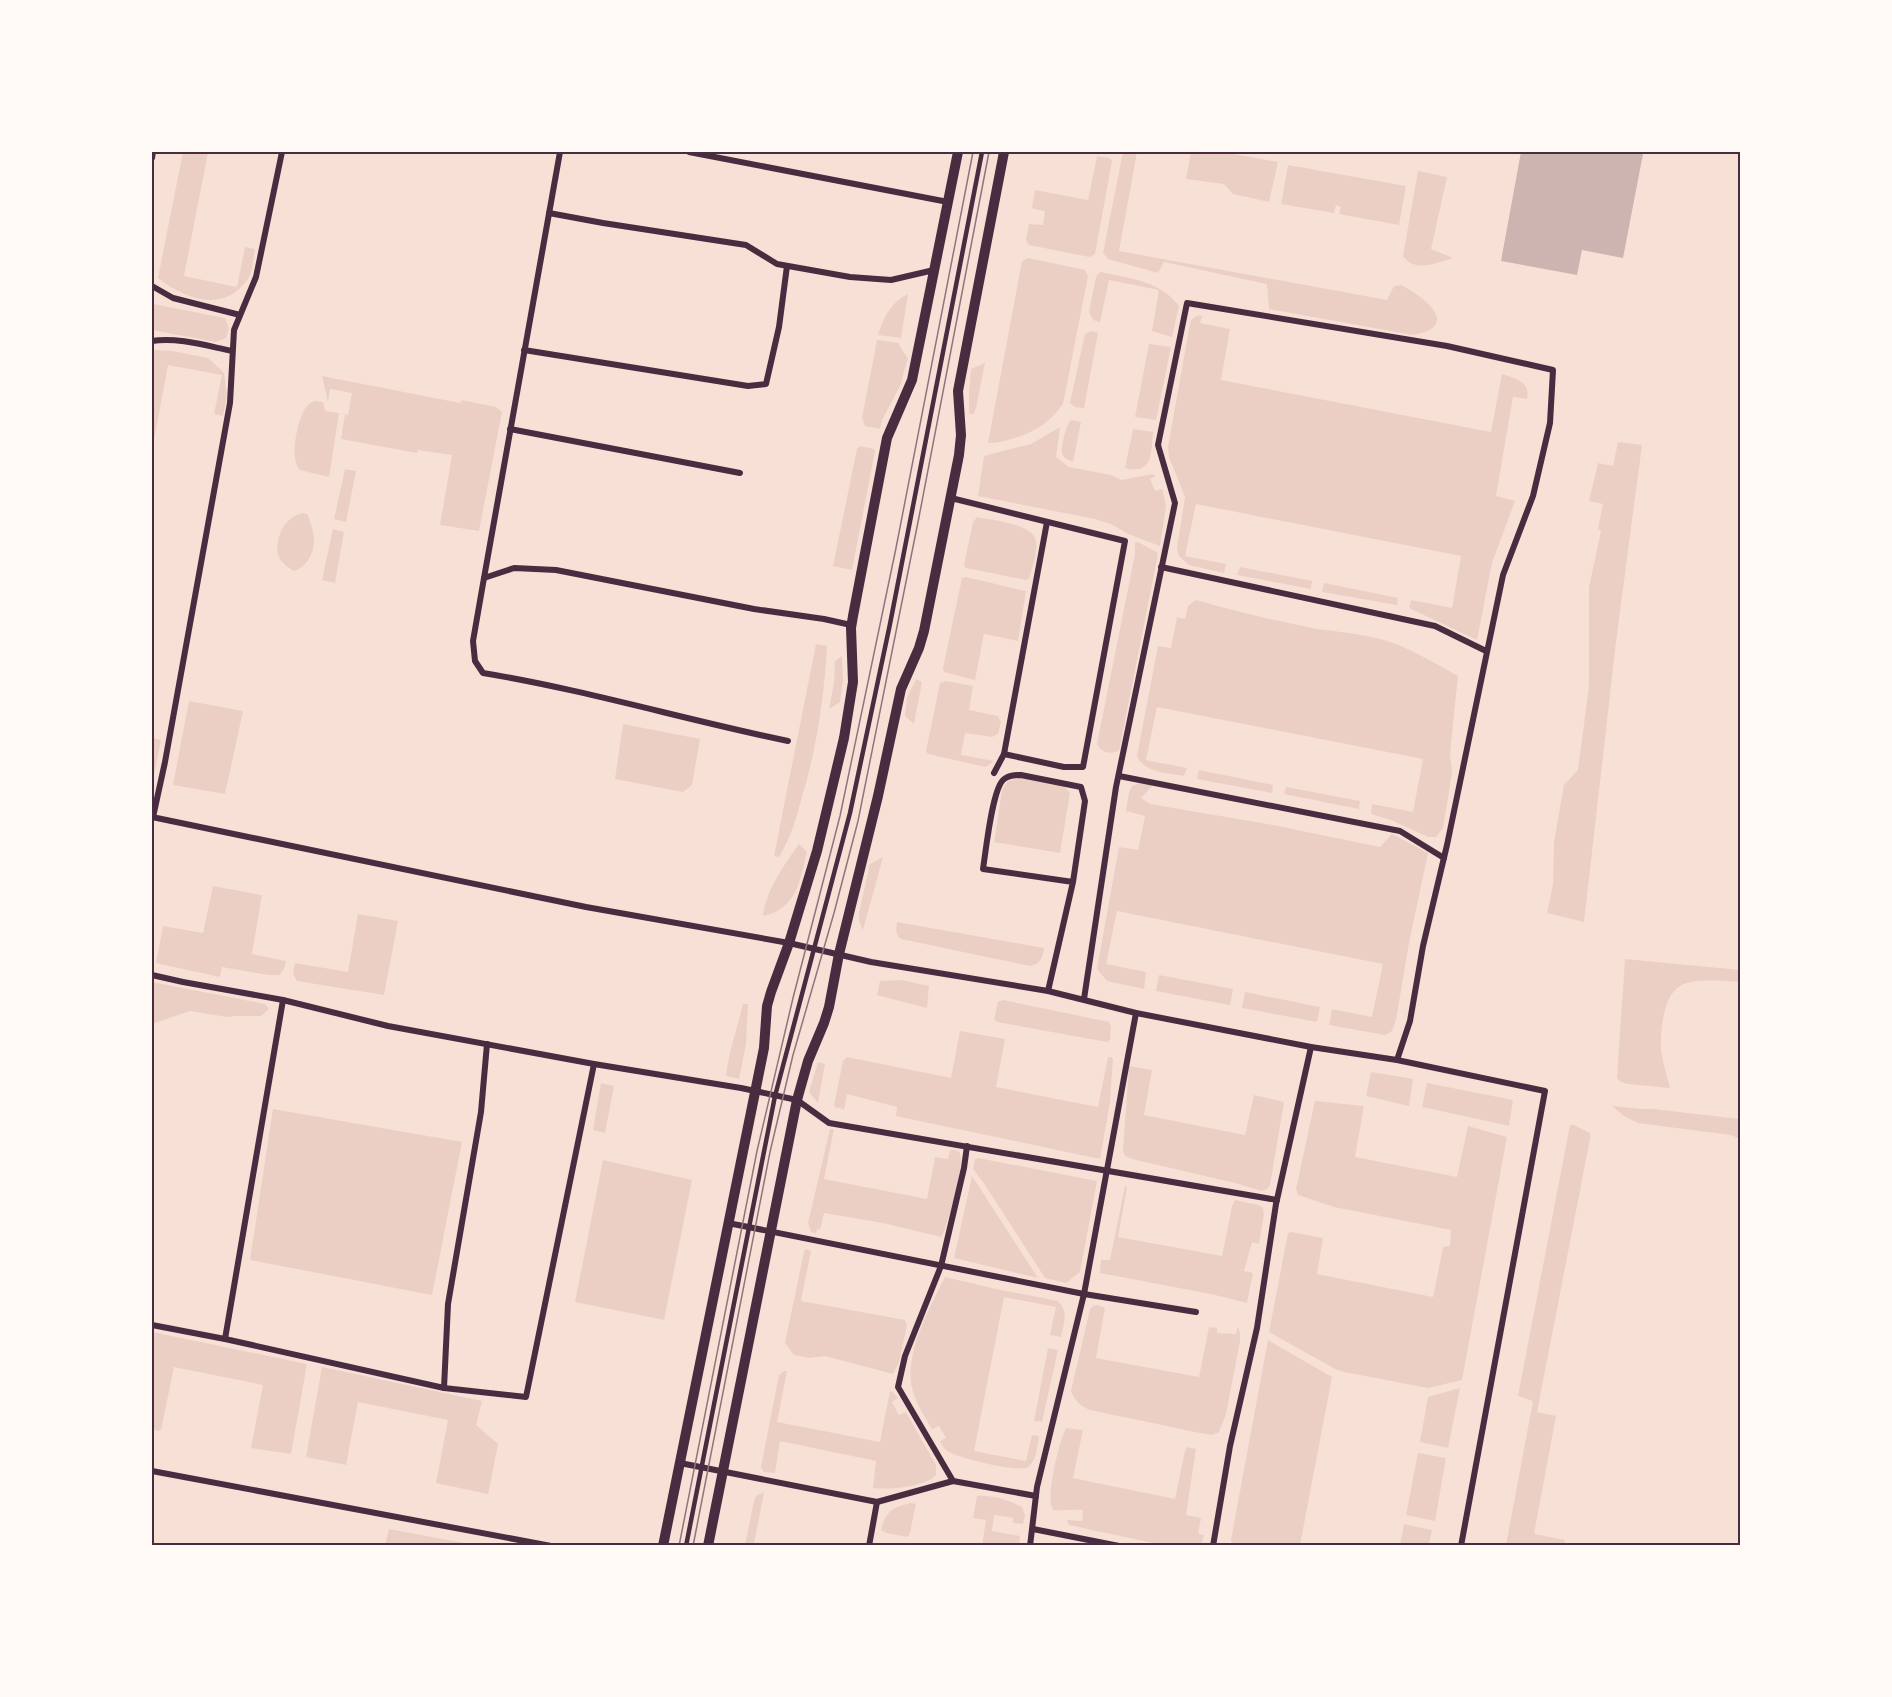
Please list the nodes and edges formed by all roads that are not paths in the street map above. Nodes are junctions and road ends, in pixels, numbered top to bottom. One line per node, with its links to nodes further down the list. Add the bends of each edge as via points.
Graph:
1 (153, 152): 8 (street)
2 (282, 152): 14 (street, via 255,277)
3 (560, 152): 10 (street)
4 (689, 152): 9 (street)
5 (958, 152): 9 (street)
6 (982, 152): 34 (lane, via 853,802)
7 (1004, 152): 20 (street, via 958,391 961,444)
8 (152, 158)
9 (948, 202): 12 (street)
10 (549, 213): 11 (street, via 746,245); 16 (street)
11 (787, 266): 12 (street, via 850,278 891,280); 16 (street, via 766,384 748,386)
12 (934, 270): 24 (street, via 912,380 887,438)
13 (152, 286): 14 (street, via 173,298)
14 (240, 315): 17 (street)
15 (152, 341): 17 (street, via 190,342)
16 (524, 350): 18 (street)
17 (232, 351): 30 (street, via 230,403)
18 (510, 429): 19 (street); 23 (street)
19 (740, 473)
20 (951, 498): 21 (street); 35 (street, via 924,631 901,689)
21 (1047, 522): 27 (street); 27 (street, via 1125,541 1083,767 1064,767)
22 (1161, 567): 25 (street, via 1435,626); 25 (street, via 1175,502 1158,445 1187,303 1447,346 1553,370 1550,423 1533,496 1503,575); 29 (street)
23 (484, 578): 24 (street, via 514,568 555,570); 26 (street, via 473,641 475,661 483,672)
24 (851, 625): 33 (street, via 853,682 844,738 817,851)
25 (1486, 651): 31 (street)
26 (789, 741)
27 (1004, 754): 28 (street)
28 (994, 773)
29 (1119, 776): 31 (street, via 1400,831); 38 (street)
30 (152, 817): 33 (street, via 586,907)
31 (1444, 858): 43 (street, via 1410,1021)
32 (1073, 882): 32 (street, via 983,869 997,791 1004,780 1021,775 1081,787 1085,801); 37 (street)
33 (789, 943): 34 (street); 45 (street, via 767,1006 764,1048)
34 (815, 948): 35 (street); 46 (lane)
35 (839, 954): 37 (street); 47 (street, via 829,1008)
36 (152, 975): 39 (street)
37 (1048, 992): 38 (street)
38 (1084, 999): 40 (street)
39 (283, 1000): 41 (street, via 388,1026); 58 (street)
40 (1137, 1013): 42 (street); 49 (street)
41 (487, 1044): 44 (street); 59 (street, via 481,1112 448,1304)
42 (1311, 1047): 43 (street); 50 (street)
43 (1397, 1060): 78 (street, via 1545,1090)
44 (594, 1064): 45 (street); 59 (street, via 526,1397)
45 (754, 1091): 46 (street); 51 (street)
46 (776, 1096): 47 (street); 52 (lane)
47 (797, 1100): 48 (street, via 829,1123); 53 (street)
48 (967, 1146): 49 (street); 54 (street)
49 (1106, 1171): 50 (street); 55 (street)
50 (1277, 1200): 77 (street, via 1257,1328 1230,1446)
51 (728, 1222): 52 (street); 60 (street)
52 (749, 1227): 53 (street); 61 (lane)
53 (771, 1231): 54 (street); 63 (street)
54 (941, 1266): 55 (street); 64 (street, via 905,1356 898,1387)
55 (1084, 1294): 56 (street); 65 (street)
56 (1196, 1312)
57 (152, 1325): 58 (street)
58 (225, 1339): 59 (street)
59 (444, 1388)
60 (680, 1463): 61 (street); 71 (street)
61 (701, 1467): 63 (street); 72 (lane)
62 (152, 1471): 68 (street)
63 (723, 1472): 66 (street); 73 (street)
64 (953, 1481): 65 (street); 66 (street)
65 (1036, 1496): 67 (street)
66 (877, 1502): 74 (street)
67 (1033, 1529): 75 (street); 76 (street)
68 (506, 1537): 69 (street); 70 (street)
69 (504, 1545)
70 (551, 1545)
71 (663, 1545)
72 (686, 1545)
73 (708, 1545)
74 (870, 1545)
75 (1030, 1545)
76 (1119, 1545)
77 (1213, 1545)
78 (1461, 1545)

